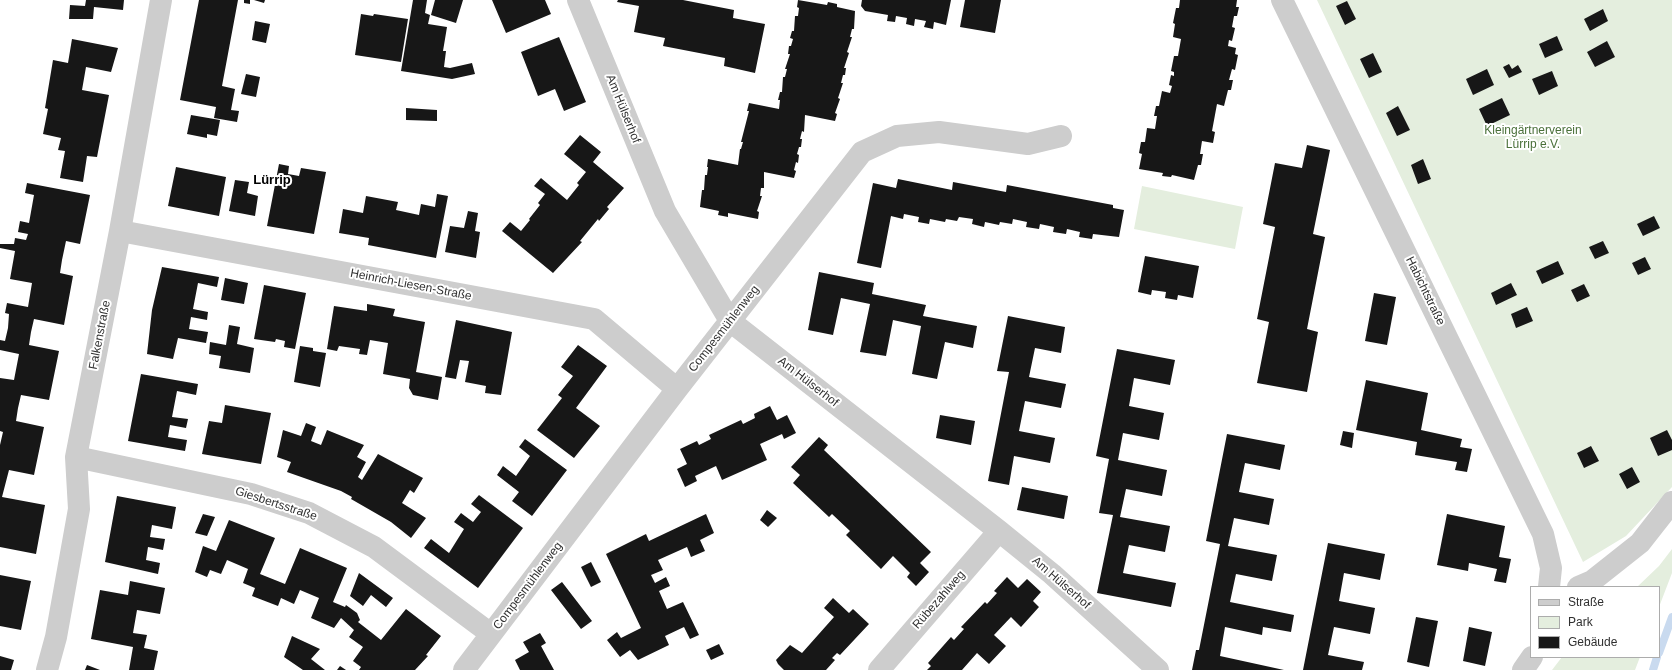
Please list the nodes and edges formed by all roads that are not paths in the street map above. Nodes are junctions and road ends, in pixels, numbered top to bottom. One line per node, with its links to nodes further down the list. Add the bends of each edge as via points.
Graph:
1 (161, 0): 5 (street, Falkenstraße)
2 (578, 0): 6 (street, Am Hülserhof, via 665,211)
3 (1282, 0): 11 (street, Habichtstraße, via 1544,534 1551,568)
4 (1061, 136): 6 (street, Compesmühlenweg, via 1028,144 939,132 897,136 862,152)
5 (120, 231): 7 (street, Heinrich-Liesen-Straße, via 594,319); 8 (street, Falkenstraße)
6 (730, 321): 7 (street, Compesmühlenweg); 10 (street, Am Hülserhof)
7 (677, 390): 13 (street, Compesmühlenweg)
8 (76, 457): 13 (street, Giesbertsstraße, via 251,494 309,513 374,547); 15 (street, Falkenstraße, via 79,509)
9 (1672, 502): 12 (street, via 1640,543 1592,581)
10 (999, 531): 17 (street, Rübezahlweg); 18 (street, Am Hülserhof, via 1052,574)
11 (1549, 586)
12 (1580, 586)
13 (491, 634): 16 (street, Compesmühlenweg)
14 (1531, 658): 19 (street)
15 (48, 670)
16 (464, 670)
17 (879, 670)
18 (1158, 670)
19 (1523, 670)

